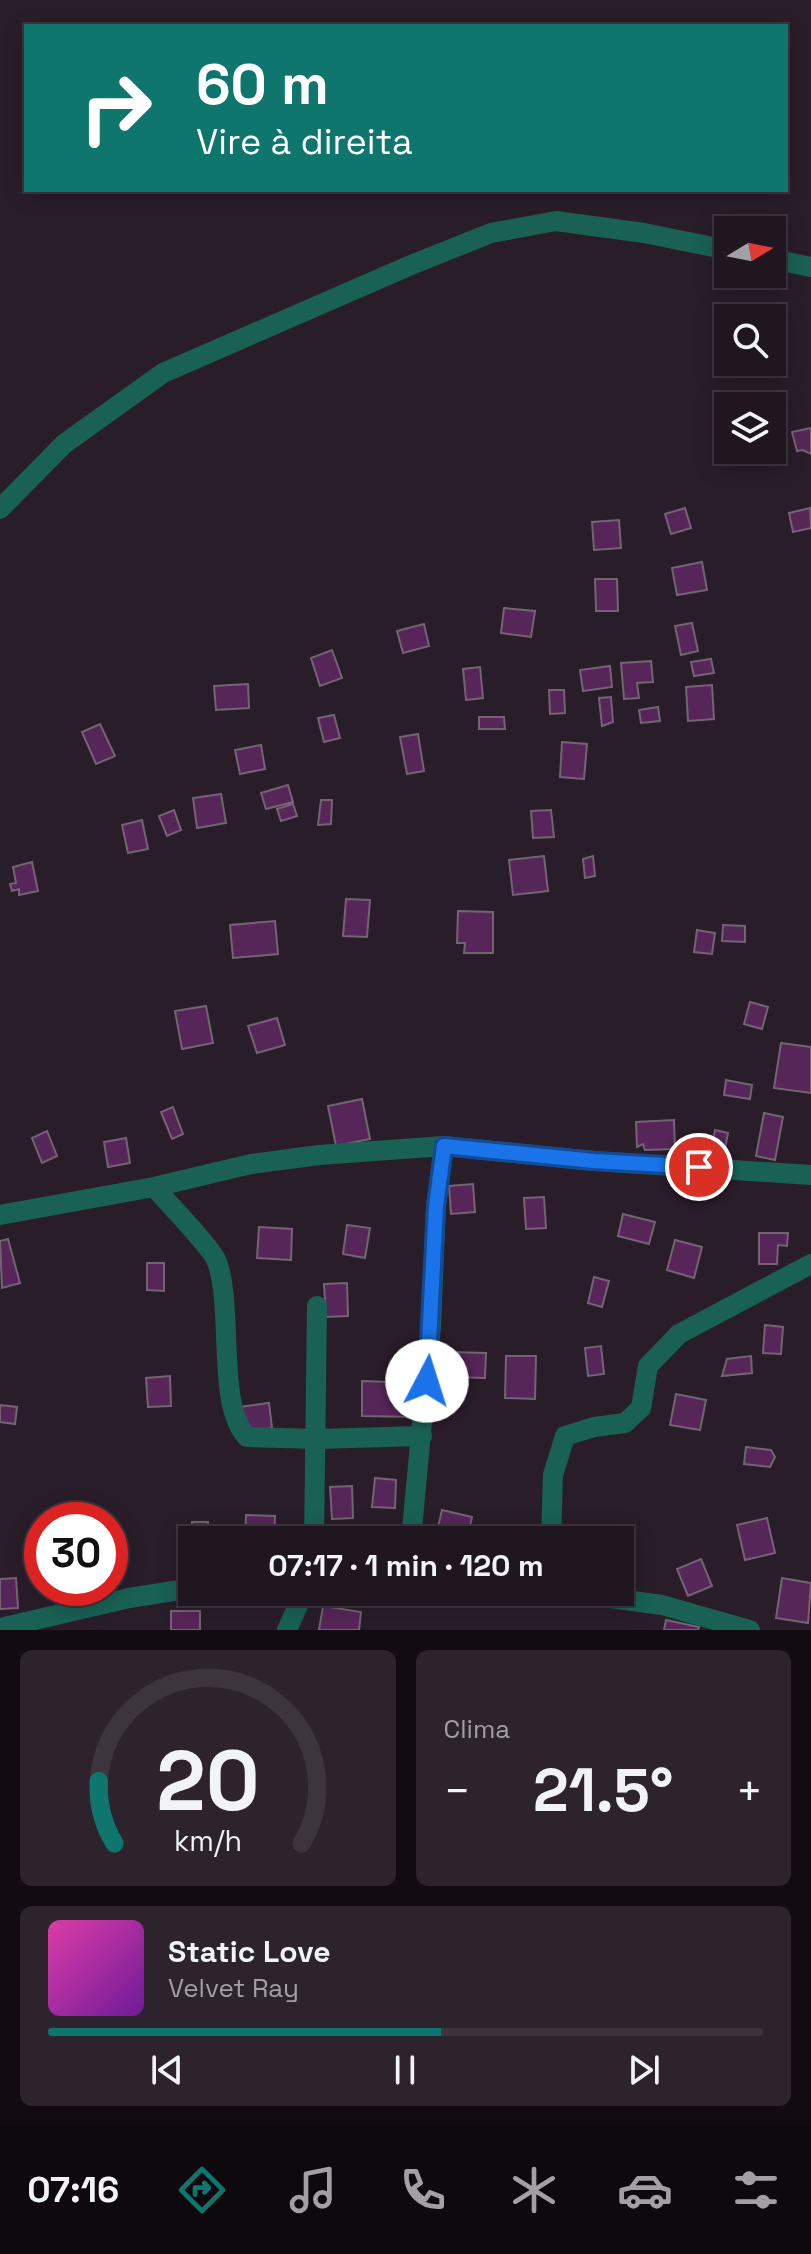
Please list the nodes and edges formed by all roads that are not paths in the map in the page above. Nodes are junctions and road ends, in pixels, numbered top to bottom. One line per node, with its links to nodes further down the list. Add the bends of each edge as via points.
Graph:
1 (714, 247): 4 (street, via 556,221 491,233 163,373 64,444)
2 (786, 262): 3 (street)
3 (811, 267)
4 (0, 509)
5 (444, 1146): 6 (street); 7 (street, via 251,1164); 11 (street)
6 (811, 1175)
7 (154, 1187): 8 (street); 12 (street, via 217,1261 238,1428 247,1437)
8 (0, 1215)
9 (811, 1264): 15 (street, via 679,1334 648,1366 641,1408 625,1423 565,1436 553,1475)
10 (317, 1306): 12 (street)
11 (422, 1436): 12 (street); 14 (street)
12 (317, 1439): 13 (street)
13 (314, 1526)
14 (412, 1526)
15 (551, 1526)
16 (178, 1590): 19 (street)
17 (634, 1601): 21 (street)
18 (298, 1606): 20 (street)
19 (0, 1628)
20 (287, 1630)
21 (750, 1630)

